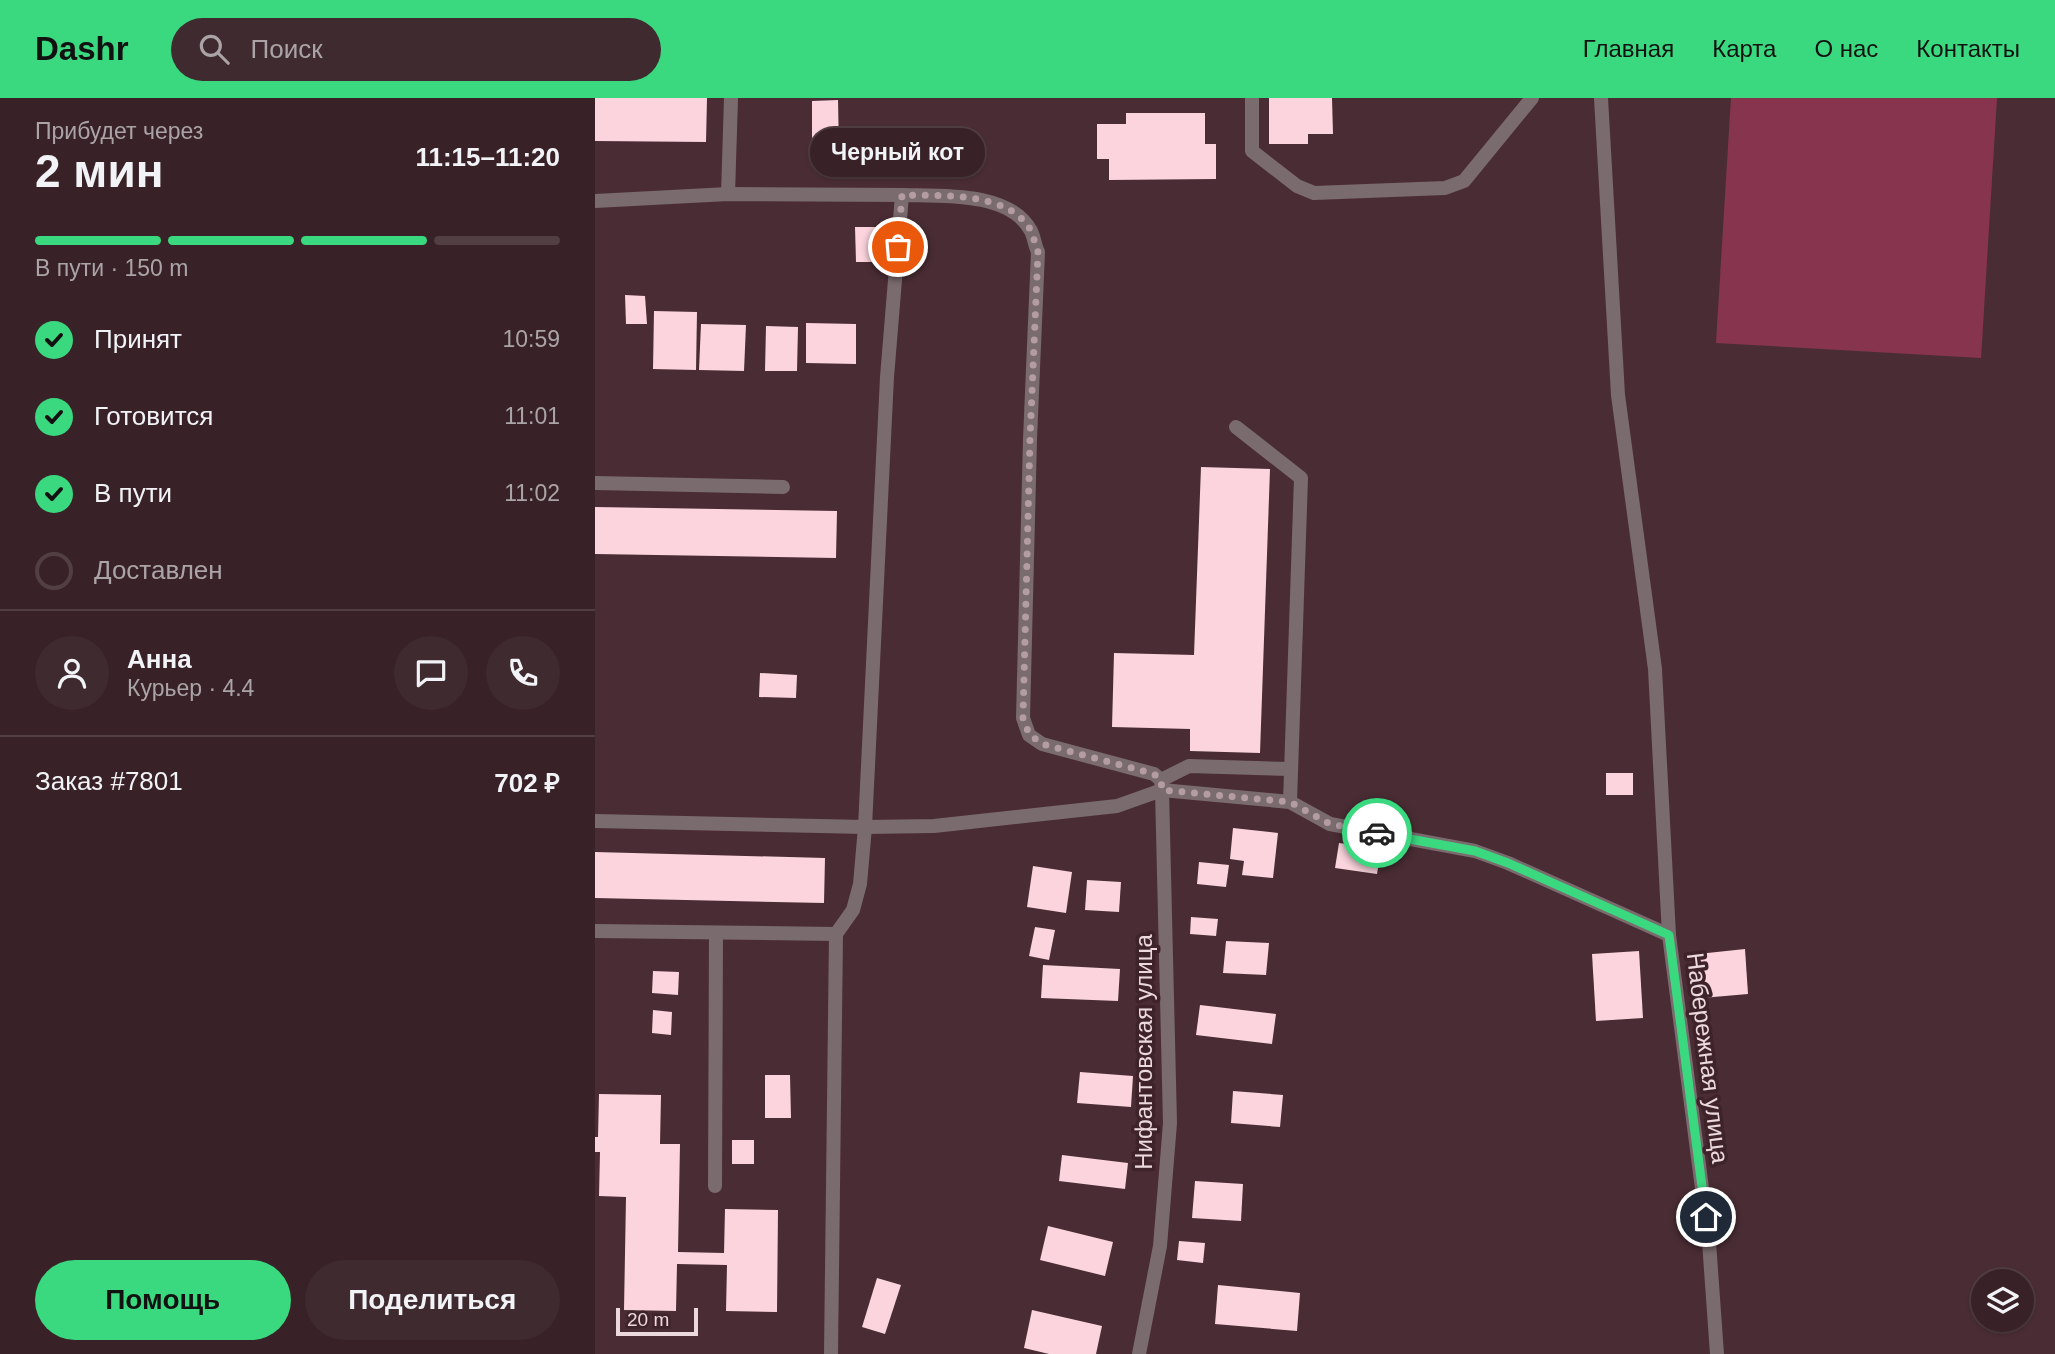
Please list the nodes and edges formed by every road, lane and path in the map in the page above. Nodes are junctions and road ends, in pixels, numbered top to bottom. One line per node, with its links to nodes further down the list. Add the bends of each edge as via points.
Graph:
1 (731, 98): 5 (street)
2 (1252, 98): 3 (street, via 1252,151 1297,186 1314,193 1445,188 1464,181)
3 (1532, 98)
4 (1601, 98): 19 (street, Набережная улица, via 1618,395 1655,669)
5 (728, 194): 6 (street); 7 (street)
6 (902, 195): 12 (street, via 993,203 1014,212 1030,230 1038,252 1023,718 1029,734 1042,744 1154,774); 15 (street, via 887,377)
7 (595, 201)
8 (1236, 427): 11 (street, via 1301,478)
9 (595, 483): 10 (street)
10 (783, 487)
11 (1291, 769): 12 (street, via 1189,766); 13 (street)
12 (1162, 785): 13 (street); 15 (street, via 1117,806 935,826); 22 (street, Нифантовская улица, via 1170,1123 1160,1246)
13 (1290, 802): 19 (street, via 1330,824 1475,851)
14 (595, 821): 15 (street)
15 (865, 827): 18 (street, via 853,910)
16 (595, 931): 17 (street)
17 (716, 933): 18 (street); 20 (street)
18 (835, 934): 21 (street)
19 (1669, 935): 23 (street, Набережная улица, via 1709,1242)
20 (715, 1186)
21 (831, 1354)
22 (1139, 1354)
23 (1717, 1354)

